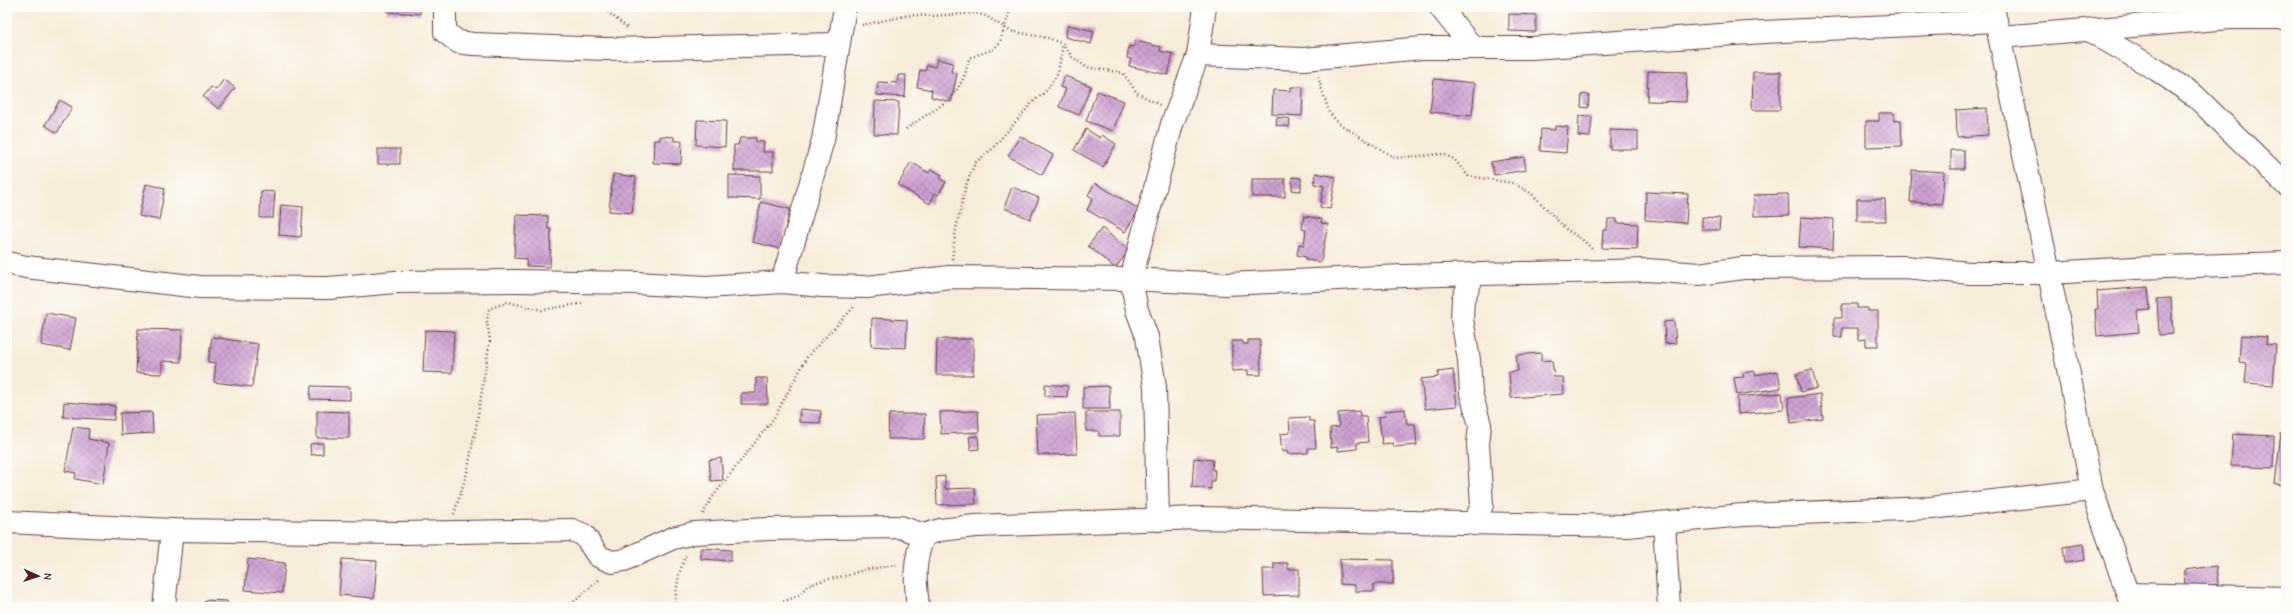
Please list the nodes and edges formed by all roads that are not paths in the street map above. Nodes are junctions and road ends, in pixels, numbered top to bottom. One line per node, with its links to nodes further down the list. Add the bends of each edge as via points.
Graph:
1 (445, 7): 8 (street, via 445,32 458,42 606,49)
2 (845, 7): 8 (street)
3 (1205, 7): 10 (street)
4 (1440, 7): 9 (street)
5 (2286, 18): 7 (street, via 2230,18)
6 (1997, 22): 7 (street); 9 (street, via 1764,32 1530,48); 14 (street)
7 (2090, 30): 11 (street, via 2195,96)
8 (839, 38): 17 (street, via 822,140)
9 (1473, 48): 10 (street, via 1422,48 1304,59)
10 (1198, 55): 16 (street, via 1176,114 1150,201)
11 (2286, 185)
12 (7, 263): 17 (street, via 200,287 329,288 395,282 511,281 706,287)
13 (2286, 263): 14 (street)
14 (2049, 273): 15 (street, via 1970,273 1904,267 1743,268 1699,274 1648,270); 18 (street)
15 (1474, 274): 16 (street, via 1226,284); 22 (street, via 1463,299 1462,319 1471,393 1480,425 1478,444 1482,505)
16 (1131, 279): 17 (street, via 950,277 867,287); 19 (street, via 1137,310 1147,337 1155,386)
17 (782, 282)
18 (2092, 490): 21 (street, via 1931,508 1743,515); 26 (street)
19 (1158, 520): 22 (street, via 1198,518); 24 (street, via 975,526)
20 (7, 522): 23 (street)
21 (1664, 523): 22 (street, via 1627,526); 29 (street)
22 (1474, 524)
23 (172, 530): 24 (street, via 572,530 584,535 598,556 612,562 624,560 673,538 691,540 768,529 900,527); 27 (street)
24 (924, 534): 28 (street, via 915,562)
25 (2286, 598): 26 (street)
26 (2130, 601)
27 (164, 607)
28 (918, 607)
29 (1669, 607)

